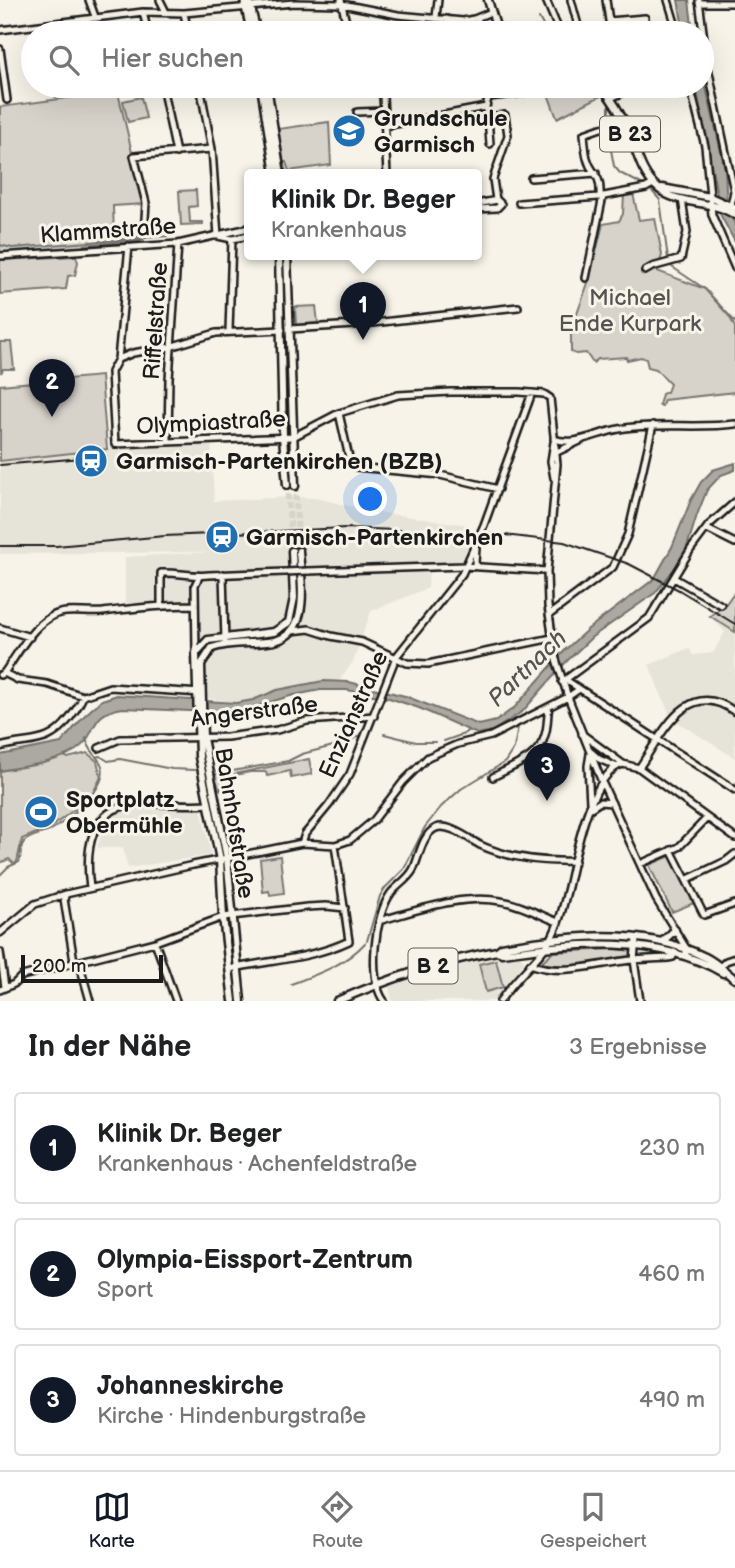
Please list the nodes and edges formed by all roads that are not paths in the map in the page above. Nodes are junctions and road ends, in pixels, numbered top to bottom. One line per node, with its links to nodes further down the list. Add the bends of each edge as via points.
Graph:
1 (89, 0): 22 (street)
2 (160, 0): 16 (street)
3 (208, 0): 14 (street)
4 (438, 0): 19 (street)
5 (488, 0): 17 (main road)
6 (546, 0): 32 (street)
7 (571, 0): 33 (street)
8 (606, 0): 34 (street)
9 (668, 0): 35 (street)
10 (699, 1): 13 (street); 36 (street)
11 (341, 2): 12 (street); 19 (street, via 398,15); 29 (street)
12 (247, 3): 14 (street); 27 (main road); 28 (main road)
13 (735, 3)
14 (211, 10): 18 (street)
15 (143, 12): 16 (street); 22 (street); 25 (street)
16 (166, 12): 18 (street)
17 (491, 12): 20 (street); 31 (main road)
18 (184, 13): 26 (street)
19 (436, 17): 23 (street)
20 (477, 18): 23 (street); 30 (street)
21 (645, 18): 34 (street)
22 (97, 19): 24 (street)
23 (449, 19)
24 (81, 21)
25 (145, 21)
26 (186, 21)
27 (249, 21)
28 (253, 21)
29 (346, 21)
30 (478, 21)
31 (494, 21)
32 (555, 21)
33 (577, 21)
34 (609, 21)
35 (674, 21)
36 (702, 21)
37 (21, 28): 38 (street)
38 (0, 30)
39 (0, 49): 49 (street)
40 (714, 95): 65 (street)
41 (165, 98): 58 (street)
42 (202, 98): 57 (street)
43 (263, 98): 59 (main road)
44 (269, 98): 60 (main road)
45 (382, 98): 51 (street)
46 (489, 98): 50 (street)
47 (611, 98): 54 (main road, B 23)
48 (693, 98): 68 (street)
49 (7, 100)
50 (486, 107): 53 (street); 55 (street)
51 (384, 111): 52 (street); 55 (street)
52 (357, 112)
53 (488, 117): 56 (street); 70 (street, via 506,117 508,135 492,184 496,200 501,202 498,208)
54 (625, 124): 62 (street, via 584,134 587,159); 64 (main road, B 23)
55 (386, 126): 61 (street)
56 (490, 144)
57 (212, 149): 58 (street); 74 (street)
58 (176, 153): 73 (street, Riffelstraße, via 134,156 146,203)
59 (274, 169)
60 (280, 169)
61 (387, 169)
62 (596, 173): 63 (street); 66 (street)
63 (531, 178)
64 (653, 184): 66 (street); 67 (main road, B 23); 68 (main road, B 23)
65 (735, 191): 71 (street)
66 (601, 196): 69 (street); 84 (street)
67 (682, 199): 68 (main road, B 23); 83 (street, via 687,232 681,259)
68 (713, 201): 71 (main road, B 23); 82 (street, via 714,220)
69 (519, 203)
70 (482, 206)
71 (733, 211)
72 (244, 229): 74 (street, Klammstraße)
73 (144, 234)
74 (218, 236): 76 (street, Klammstraße); 77 (street, Klammstraße)
75 (244, 237): 76 (street, Klammstraße)
76 (232, 239): 87 (street)
77 (178, 244): 78 (street, Klammstraße); 88 (street, Riffelstraße)
78 (129, 246): 79 (street, Klammstraße); 89 (street)
79 (0, 256)
80 (280, 260): 86 (main road)
81 (287, 260): 86 (main road)
82 (735, 268)
83 (645, 271)
84 (586, 278)
85 (518, 307): 86 (street)
86 (286, 329): 87 (street); 94 (main road); 95 (main road)
87 (229, 331): 88 (street)
88 (173, 346): 89 (street); 98 (street, Riffelstraße)
89 (118, 359): 98 (street, Olympiastraße, via 111,372 111,445)
90 (532, 393): 91 (street, Olympiastraße, via 398,395); 97 (street, via 546,394 551,400); 103 (street, Enzianstraße)
91 (339, 413): 95 (street, Olympiastraße); 103 (street, via 350,462 356,467 440,475)
92 (735, 424): 93 (street)
93 (653, 425): 96 (street); 114 (street, via 625,542 613,567)
94 (283, 437): 95 (street, Olympiastraße); 98 (street, Olympiastraße); 101 (main road)
95 (292, 437): 102 (main road)
96 (585, 438): 97 (street); 99 (street)
97 (554, 439): 99 (street); 100 (street)
98 (168, 441)
99 (558, 452): 100 (street)
100 (554, 484): 110 (street)
101 (287, 485)
102 (295, 486)
103 (498, 489): 106 (street, Enzianstraße)
104 (735, 502): 105 (street)
105 (707, 528): 107 (street); 113 (street)
106 (477, 542): 108 (street, Enzianstraße); 109 (street)
107 (735, 543)
108 (464, 566): 109 (street); 111 (street, bridge); 130 (street, Enzianstraße, via 456,584)
109 (478, 567): 110 (street)
110 (547, 571): 118 (street)
111 (223, 574): 112 (street); 124 (street)
112 (199, 577): 115 (street); 117 (street, via 161,573)
113 (674, 578): 116 (street); 132 (street, via 649,618)
114 (565, 603): 118 (street); 120 (street)
115 (195, 605): 117 (street); 127 (street)
116 (721, 605)
117 (161, 606): 125 (street, via 65,611 50,617)
118 (548, 606): 120 (street)
119 (301, 615): 122 (street); 123 (main road); 124 (main road, via 295,551 289,622 274,632)
120 (549, 615): 126 (street)
121 (0, 628): 125 (street)
122 (309, 629): 123 (street); 130 (street, via 362,642)
123 (292, 631): 128 (main road, via 272,642)
124 (225, 636): 127 (main road); 128 (street)
125 (30, 637): 131 (street)
126 (552, 638): 130 (street, via 428,664 407,663); 132 (street)
127 (200, 641): 129 (street); 135 (main road, Bahnhofstraße, via 196,653)
128 (226, 645): 129 (main road)
129 (210, 650): 135 (main road, Bahnhofstraße, via 201,665)
130 (396, 657): 140 (street, Enzianstraße)
131 (2, 674): 134 (street)
132 (564, 681): 133 (street); 136 (street)
133 (578, 690): 136 (street); 144 (street)
134 (83, 696): 135 (street, via 110,687); 145 (street, via 58,732 45,739)
135 (199, 696): 143 (main road, Bahnhofstraße)
136 (568, 697): 137 (street); 142 (street)
137 (549, 707): 138 (street); 141 (street)
138 (541, 711): 141 (street); 160 (street, via 491,736 428,757 374,820 350,840)
139 (735, 712): 144 (street, via 713,699 685,705)
140 (374, 716): 143 (street, Angerstraße); 159 (street, Enzianstraße, via 350,774)
141 (547, 718): 151 (street, via 539,749)
142 (582, 734): 147 (street); 148 (street)
143 (200, 738): 146 (street, Angerstraße, via 120,739); 155 (main road, Bahnhofstraße); 163 (main road, Bahnhofstraße)
144 (658, 740): 150 (street); 153 (street)
145 (0, 747)
146 (99, 748)
147 (590, 752): 149 (street); 152 (street); 156 (street)
148 (623, 764): 149 (street); 150 (street)
149 (615, 766): 152 (street)
150 (639, 768): 157 (street)
151 (493, 777)
152 (602, 782): 154 (street); 156 (street)
153 (735, 790)
154 (612, 803): 156 (street, via 600,802); 165 (street)
155 (208, 804): 163 (main road, Bahnhofstraße); 167 (street, via 134,804 115,810 100,821 89,847)
156 (589, 808): 164 (street)
157 (706, 819): 158 (street); 161 (street, via 690,838)
158 (735, 838)
159 (302, 843): 160 (street); 163 (street)
160 (335, 845): 170 (street)
161 (671, 850): 165 (street); 166 (street)
162 (735, 855): 166 (street)
163 (223, 859): 167 (street); 171 (main road, Bahnhofstraße); 172 (main road, Bahnhofstraße)
164 (575, 861): 173 (street, via 511,856 446,827 436,828 427,836 409,877 391,893); 174 (street)
165 (640, 864): 175 (street)
166 (688, 879): 169 (street, via 704,915)
167 (90, 888): 168 (street)
168 (66, 894): 176 (street, via 35,904); 189 (street)
169 (735, 904)
170 (345, 908): 171 (street, via 326,905); 192 (street, via 349,941 327,951)
171 (232, 915): 172 (street); 192 (main road, Bahnhofstraße)
172 (223, 917): 179 (street); 192 (main road, Bahnhofstraße)
173 (382, 920): 174 (street, via 486,900 509,903); 195 (street, via 373,952)
174 (558, 922): 177 (street)
175 (675, 930): 181 (main road); 186 (street)
176 (0, 933)
177 (550, 940): 178 (main road, B 2); 182 (street); 183 (main road, B 2)
178 (600, 941): 180 (main road, B 2); 182 (main road, B 2)
179 (155, 942): 189 (street); 198 (street)
180 (636, 942): 181 (main road, B 2); 185 (main road, B 2); 188 (street)
181 (661, 942): 186 (main road, B 2)
182 (546, 947): 183 (main road, B 2); 190 (street)
183 (496, 951): 195 (main road, B 2)
184 (0, 952): 196 (street)
185 (674, 952): 186 (main road, B 2); 188 (street, via 670,958)
186 (686, 952): 191 (main road, B 2); 193 (main road, B 2)
187 (735, 958): 191 (street)
188 (634, 960): 190 (street, via 566,970); 204 (street)
189 (76, 962): 196 (street, via 22,976); 197 (street)
190 (530, 964): 203 (street)
191 (721, 966): 193 (main road, B 2)
192 (234, 969): 199 (main road); 200 (main road, Bahnhofstraße)
193 (728, 974): 194 (main road, B 2)
194 (735, 979)
195 (377, 984): 201 (main road, B 2); 202 (street)
196 (2, 989)
197 (90, 1001)
198 (176, 1001)
199 (233, 1001)
200 (241, 1001)
201 (338, 1001)
202 (384, 1001)
203 (500, 1001)
204 (640, 1001)

